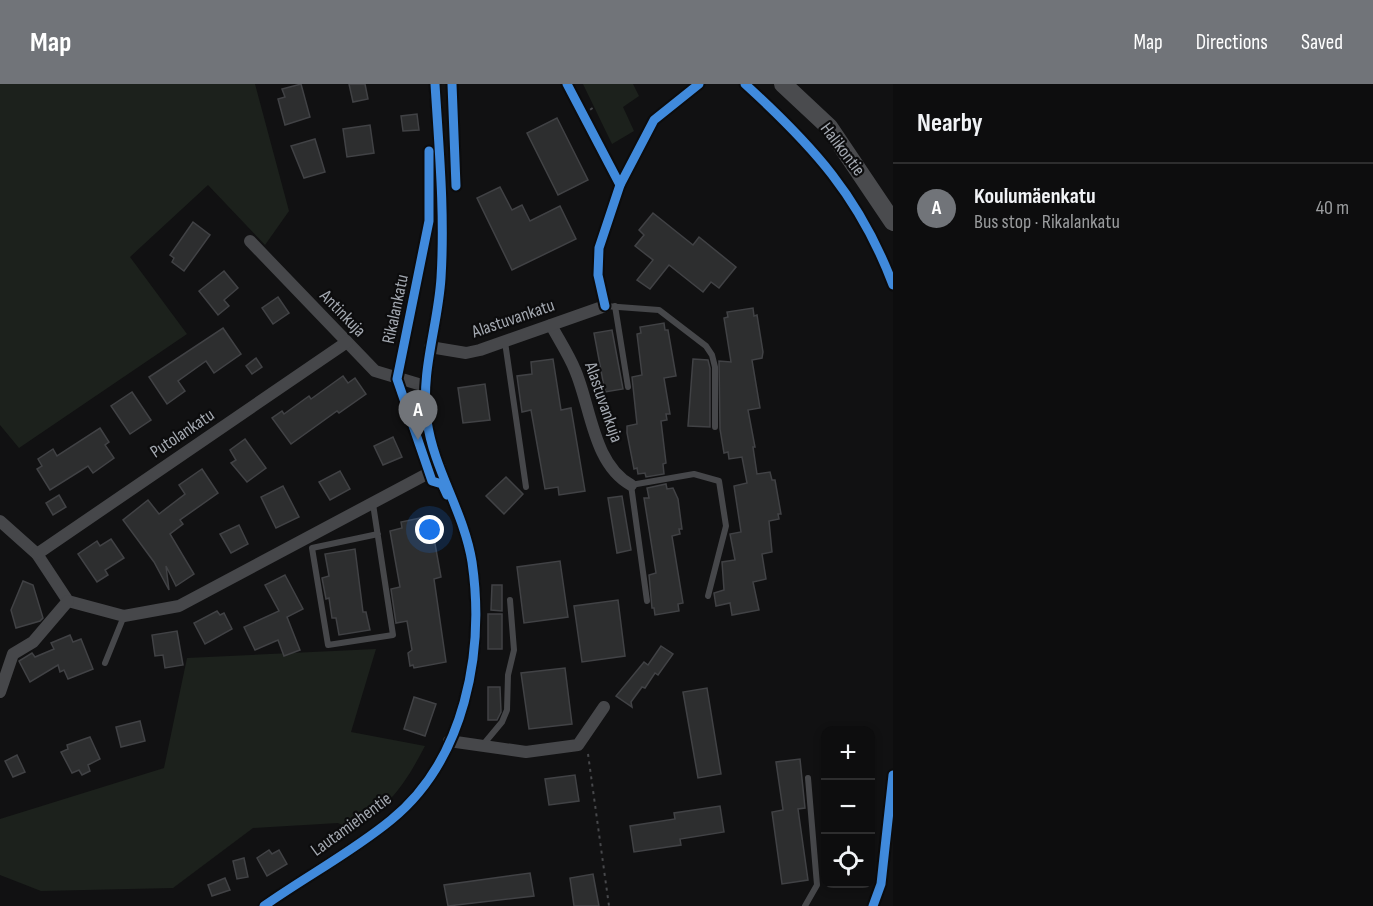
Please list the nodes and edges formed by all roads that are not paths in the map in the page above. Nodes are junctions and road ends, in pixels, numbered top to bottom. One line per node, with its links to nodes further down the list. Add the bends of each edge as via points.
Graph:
1 (435, 84): 9 (street, via 444,219 441,282)
2 (783, 84): 3 (main road, Halikontie, via 829,127)
3 (893, 222)
4 (250, 241): 8 (street, Antinkuja)
5 (610, 306): 6 (street, Alastuvankatu); 11 (lane); 12 (lane, via 659,310 710,350 715,367)
6 (551, 325): 7 (street, Alastuvankatu); 14 (street, Alastuvankuja, via 575,369 606,462)
7 (505, 341): 9 (street, Alastuvankatu, via 466,352); 15 (lane)
8 (347, 342): 10 (street, Antinkuja, via 375,371); 19 (street, Putolankatu)
9 (430, 347): 10 (street)
10 (425, 386): 13 (street, via 427,422)
11 (628, 387)
12 (715, 427)
13 (440, 467): 16 (street); 28 (street, Lautamiehentie, via 459,511 472,561 476,623 465,703)
14 (631, 485): 20 (lane, via 694,474 719,481 726,526); 23 (lane)
15 (526, 487)
16 (373, 504): 18 (lane); 24 (street, via 179,606)
17 (0, 521): 19 (street)
18 (378, 534): 18 (lane, via 393,635 328,645 312,549)
19 (37, 554): 22 (street)
20 (708, 596)
21 (510, 600): 29 (lane, via 514,650 508,675 507,710)
22 (68, 601): 24 (street); 26 (street, via 33,642 14,654)
23 (647, 601)
24 (124, 616): 25 (lane)
25 (105, 663)
26 (0, 692)
27 (604, 707): 29 (street, via 578,745 526,752)
28 (449, 741): 29 (street); 31 (street, Lautamiehentie, via 427,783 392,820)
29 (482, 746)
30 (808, 778): 32 (lane, via 818,885)
31 (264, 906)
32 (806, 906)

